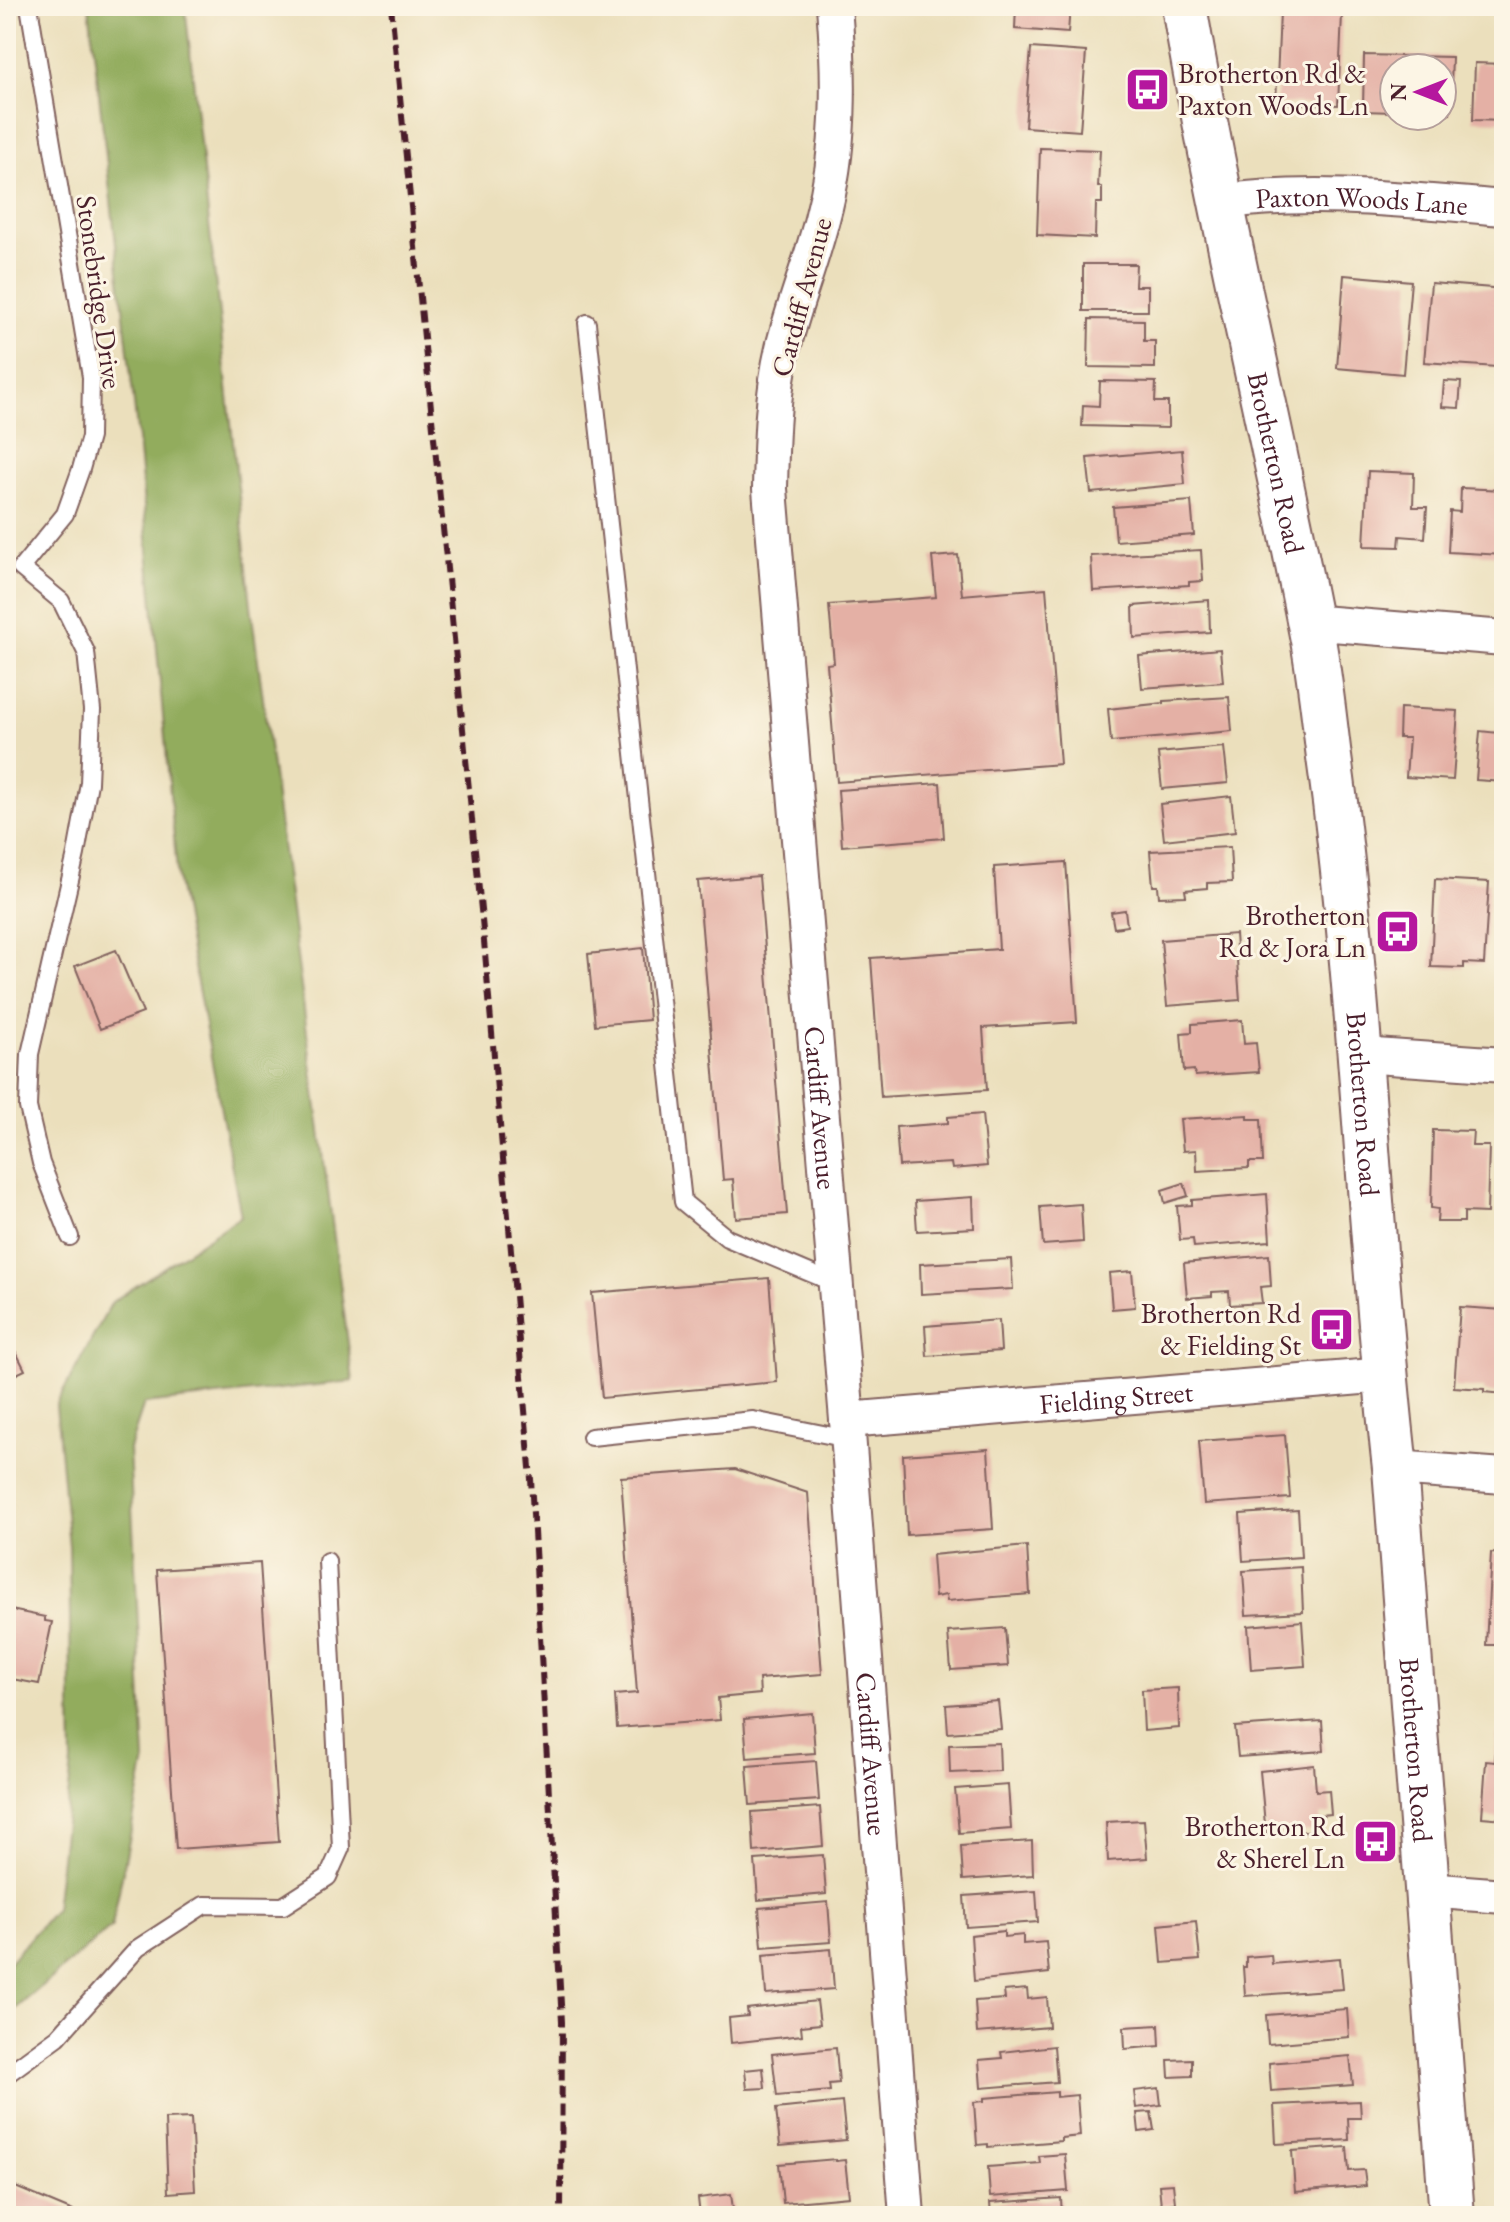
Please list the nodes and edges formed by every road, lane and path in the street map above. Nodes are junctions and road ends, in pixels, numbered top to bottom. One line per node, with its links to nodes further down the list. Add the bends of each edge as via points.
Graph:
1 (29, 6): 7 (lane, Stonebridge Drive, via 91,377 90,437 65,514)
2 (834, 6): 13 (street, Cardiff Avenue, via 840,74 836,140 823,219 782,352 772,420 770,489)
3 (1184, 6): 4 (street, Brotherton Road)
4 (1220, 202): 5 (street, Paxton Woods Lane, via 1331,194); 8 (street, Brotherton Road)
5 (1504, 208)
6 (587, 323): 13 (lane, via 683,1202 727,1238)
7 (13, 570): 12 (lane, via 61,601 86,652 92,710 89,783 30,1054 28,1107 41,1163)
8 (1308, 622): 9 (street); 10 (street, Brotherton Road, via 1340,831)
9 (1504, 638)
10 (1361, 1055): 11 (street); 14 (street, Brotherton Road)
11 (1504, 1065)
12 (70, 1237)
13 (836, 1284): 15 (street, Cardiff Avenue)
14 (1385, 1375): 15 (street, Fielding Street); 17 (street, Brotherton Road)
15 (848, 1429): 16 (lane, via 753,1420); 23 (street, Cardiff Avenue)
16 (591, 1437)
17 (1395, 1468): 18 (street); 20 (street, Brotherton Road)
18 (1504, 1476)
19 (327, 1561): 22 (lane, via 341,1848 328,1877 283,1906 204,1905 138,1948 58,2037)
20 (1427, 1890): 21 (street); 24 (street, Brotherton Road)
21 (1504, 1896)
22 (6, 2075)
23 (907, 2216)
24 (1452, 2216)

